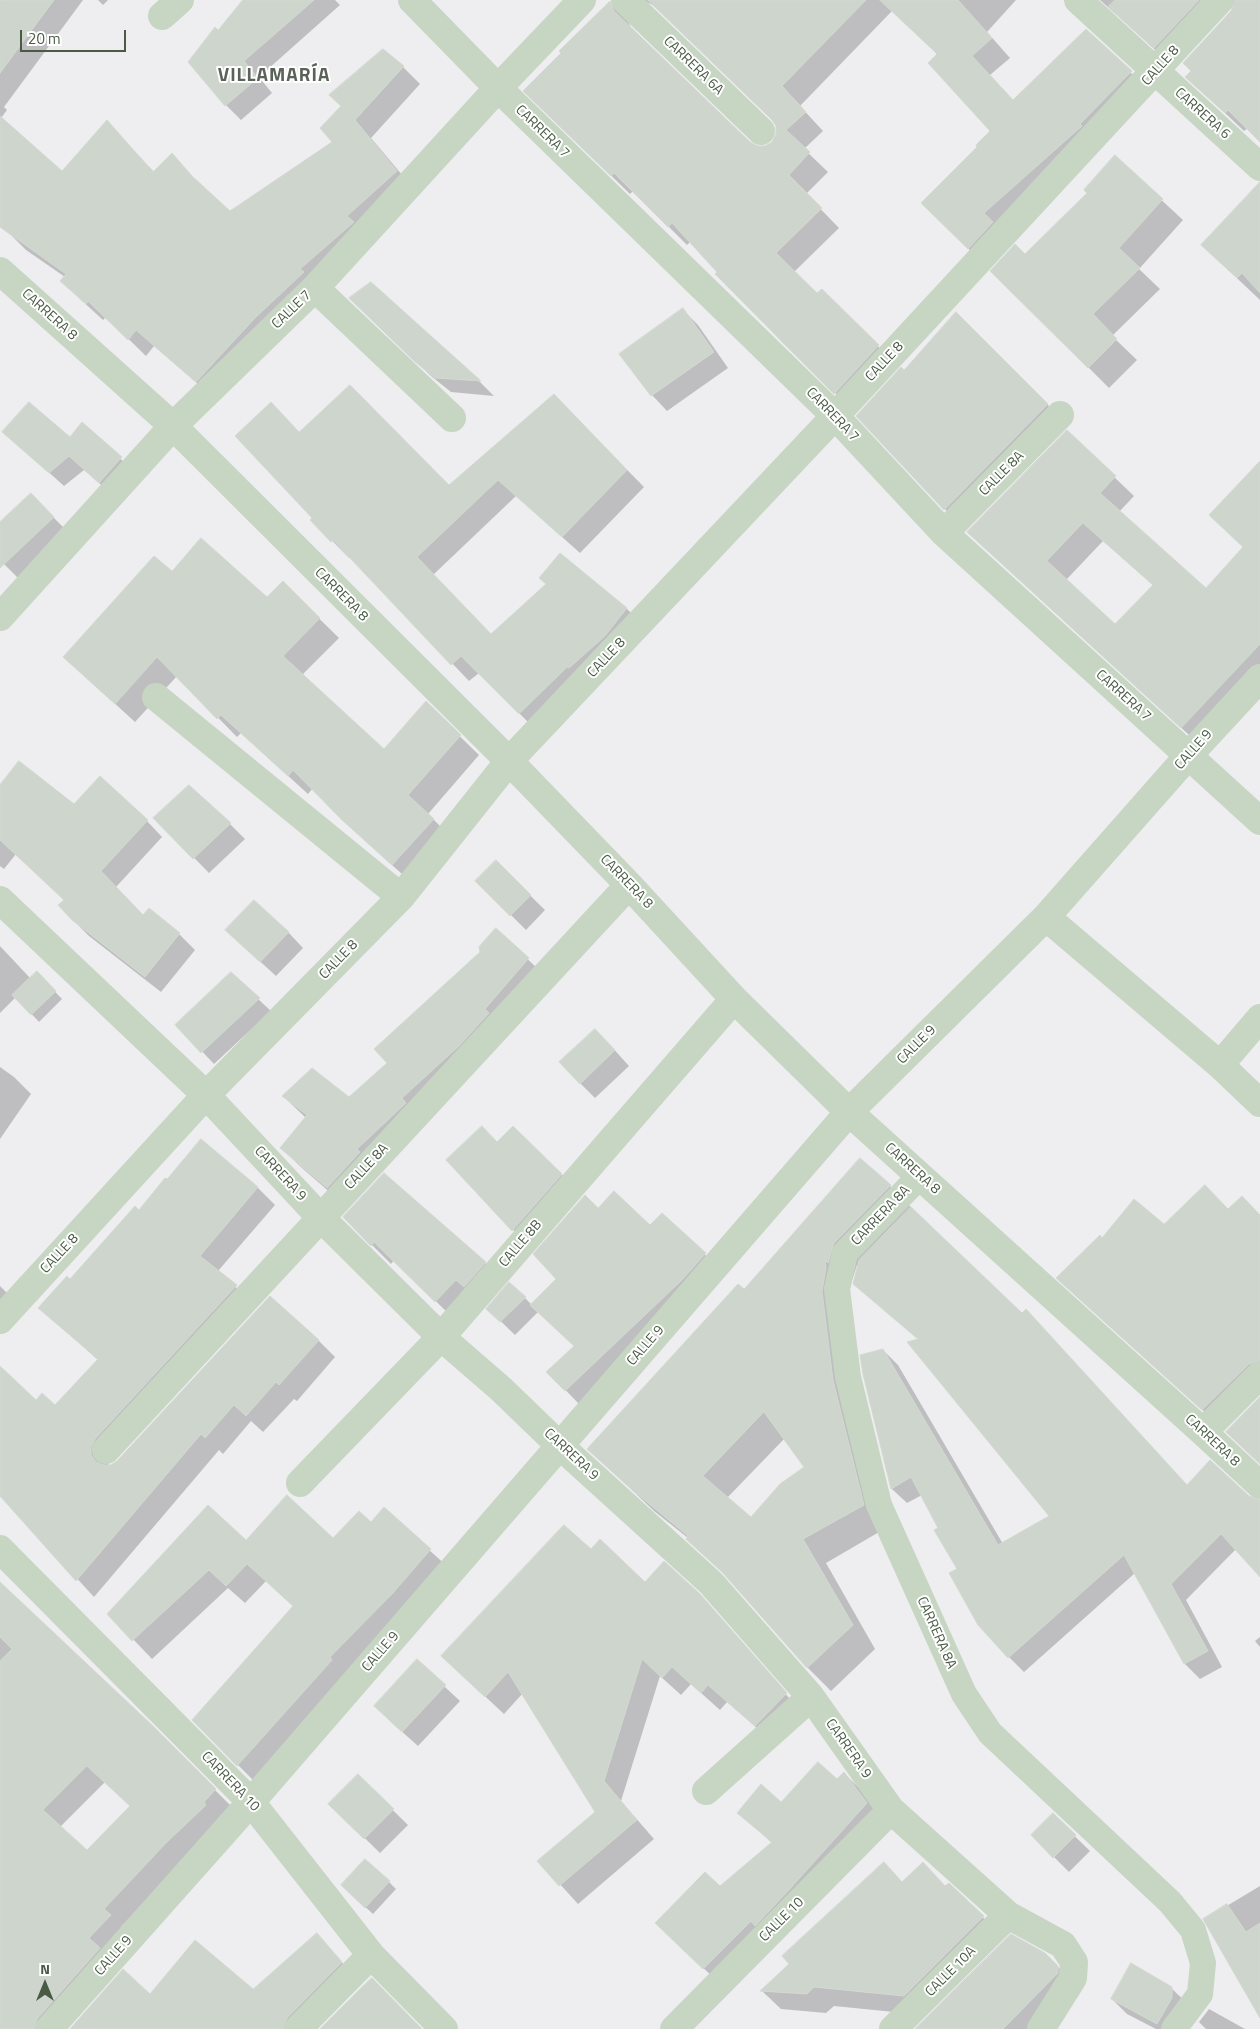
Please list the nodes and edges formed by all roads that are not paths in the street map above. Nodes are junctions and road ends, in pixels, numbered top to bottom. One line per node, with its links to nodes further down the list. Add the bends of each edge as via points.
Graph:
1 (412, 0): 7 (street, CARRERA 7)
2 (582, 0): 7 (street, CALLE 7)
3 (625, 0): 8 (street, CARRERA 6A)
4 (1078, 0): 6 (street, CARRERA 6)
5 (1220, 0): 6 (street, CALLE 8)
6 (1156, 72): 9 (street, CARRERA 6); 13 (street, CALLE 8)
7 (498, 88): 11 (street, CALLE 7); 13 (street, CARRERA 7)
8 (761, 131)
9 (1260, 167)
10 (0, 271): 15 (street, CARRERA 8)
11 (314, 288): 14 (street); 15 (street, CALLE 7)
12 (1060, 415): 16 (street, CALLE 8A)
13 (835, 416): 16 (street, CARRERA 7); 21 (street, CALLE 8)
14 (452, 418)
15 (174, 426): 17 (street, CALLE 7); 21 (street, CARRERA 8)
16 (944, 533): 20 (street, CARRERA 7)
17 (0, 617)
18 (1260, 678): 20 (street, CALLE 9)
19 (156, 697): 24 (street)
20 (1188, 756): 22 (street, CARRERA 7); 26 (street, CALLE 9)
21 (509, 762): 23 (street, CARRERA 8); 24 (street, CALLE 8)
22 (1260, 821)
23 (629, 884): 27 (street, CARRERA 8); 34 (street, CALLE 8A)
24 (401, 897): 30 (street, CALLE 8)
25 (0, 900): 30 (street, CARRERA 9)
26 (1046, 917): 29 (street); 32 (street, CALLE 9)
27 (734, 999): 32 (street, CARRERA 8); 36 (street, CALLE 8B)
28 (1260, 1018): 29 (street)
29 (1220, 1065): 31 (street)
30 (206, 1095): 34 (street, CARRERA 9); 35 (street, CALLE 8)
31 (1260, 1103)
32 (849, 1112): 33 (street, CARRERA 8); 39 (street, CALLE 9)
33 (920, 1176): 38 (street, CARRERA 8); 56 (street, CARRERA 8A, via 845,1253 837,1290 848,1377 879,1506 964,1694 990,1733 1170,1902 1193,1930 1203,1963 1200,1994)
34 (321, 1218): 36 (street, CARRERA 9); 40 (street, CALLE 8A)
35 (0, 1320)
36 (441, 1336): 39 (street, CARRERA 9); 41 (street, CALLE 8B)
37 (1260, 1374): 38 (street)
38 (1204, 1432): 42 (street, CARRERA 8)
39 (559, 1446): 44 (street, CARRERA 9, via 711,1583); 46 (street, CALLE 9)
40 (106, 1450)
41 (300, 1483)
42 (1260, 1485)
43 (0, 1549): 46 (street, CARRERA 10)
44 (811, 1697): 45 (street); 47 (street, CARRERA 9)
45 (706, 1791)
46 (251, 1802): 49 (street, CARRERA 10); 50 (street, CALLE 9)
47 (891, 1810): 48 (street, CARRERA 9); 53 (street, CALLE 10)
48 (1008, 1915): 54 (street, CALLE 10A); 55 (street, CARRERA 9, via 1063,1945 1074,1962 1073,1978)
49 (371, 1955): 51 (street); 52 (street, CARRERA 10)
50 (48, 2029)
51 (298, 2029)
52 (444, 2029)
53 (674, 2029)
54 (893, 2029)
55 (1041, 2029)
56 (1174, 2029)

